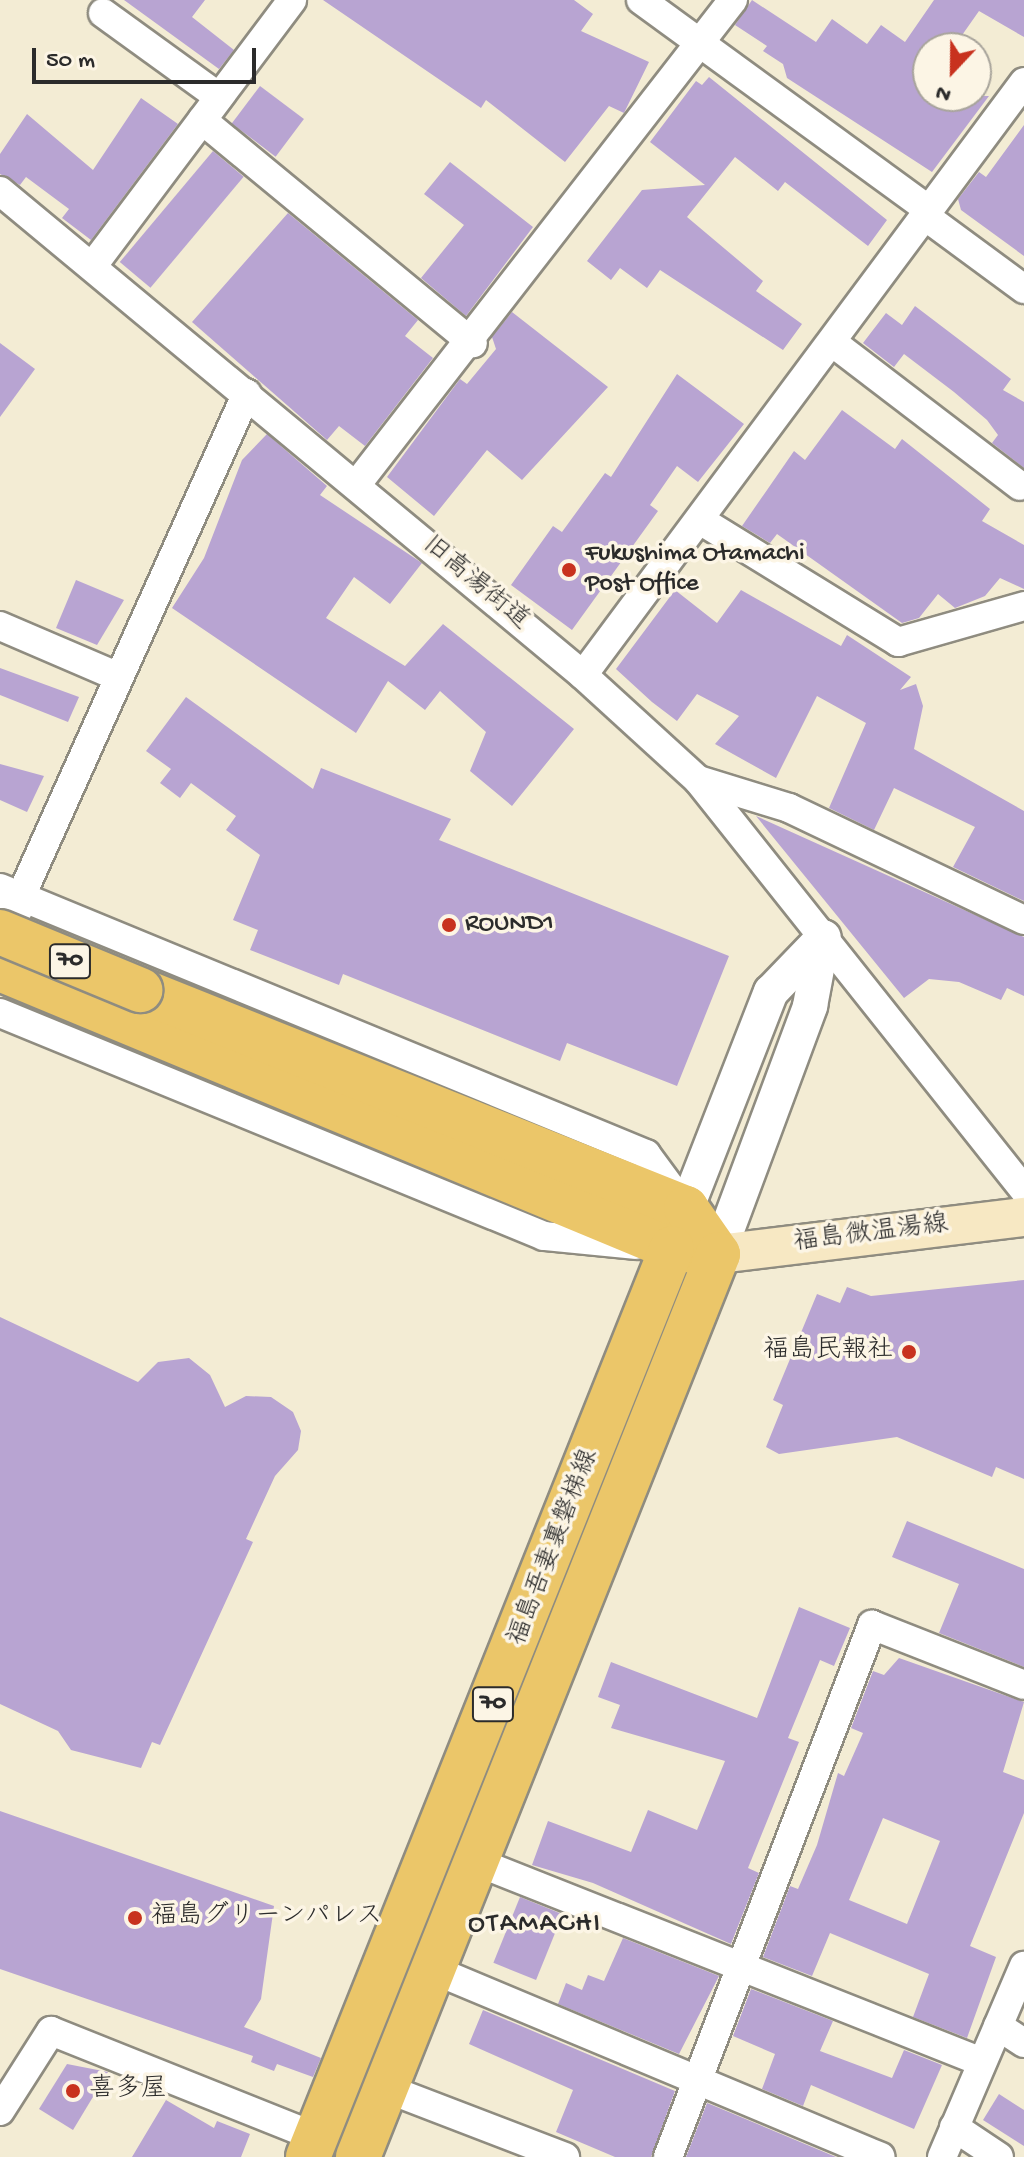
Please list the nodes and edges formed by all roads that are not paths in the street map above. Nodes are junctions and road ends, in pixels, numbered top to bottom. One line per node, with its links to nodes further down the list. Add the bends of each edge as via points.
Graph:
1 (292, 0): 7 (street)
2 (641, 0): 5 (street)
3 (733, 0): 5 (street)
4 (103, 13): 7 (street)
5 (700, 44): 10 (street); 13 (street)
6 (1024, 82): 10 (street)
7 (219, 97): 8 (street)
8 (202, 120): 11 (street); 13 (street)
9 (0, 191): 11 (street, 旧高湯街道)
10 (927, 213): 12 (street); 14 (street)
11 (94, 264): 15 (street, 旧高湯街道)
12 (1024, 289)
13 (473, 343): 16 (street)
14 (833, 343): 17 (street); 18 (street)
15 (247, 393): 16 (street, 旧高湯街道); 22 (street)
16 (357, 484): 21 (street, 旧高湯街道)
17 (1020, 486)
18 (700, 520): 19 (street, via 898,642); 21 (street)
19 (1024, 606)
20 (0, 626): 22 (street)
21 (583, 675): 23 (street, 旧高湯街道)
22 (119, 677): 24 (street)
23 (698, 780): 25 (street, via 789,808); 26 (street, 旧高湯街道)
24 (7, 906): 27 (street); 29 (main road, 70, bridge); 33 (street, via 646,1154)
25 (1024, 920)
26 (824, 937): 31 (street, 旧高湯街道); 33 (street, via 771,992); 34 (street, via 810,1006)
27 (0, 943)
28 (0, 969): 29 (main road, 70)
29 (133, 1005): 33 (main road, 70)
30 (0, 1013): 33 (street, via 544,1236)
31 (1024, 1190)
32 (1024, 1217): 34 (main road, 福島微温湯線)
33 (679, 1228): 34 (main road, 70); 47 (main road, 福島吾妻裏磐梯線 / 70)
34 (718, 1254): 36 (main road, 福島吾妻裏磐梯線 / 70)
35 (1024, 1685): 37 (street, via 872,1625)
36 (477, 1862): 37 (street); 39 (main road, 福島吾妻裏磐梯線 / 70)
37 (741, 1966): 42 (street); 43 (street)
38 (1024, 1966): 40 (street)
39 (434, 1970): 43 (street); 44 (main road, 福島吾妻裏磐梯線 / 70)
40 (998, 2026): 41 (street); 42 (street)
41 (1024, 2043)
42 (982, 2062): 46 (street)
43 (697, 2081): 50 (street); 51 (street)
44 (385, 2088): 48 (main road, 福島吾妻裏磐梯線 / 70); 49 (street)
45 (0, 2111): 47 (street, via 51,2031)
46 (954, 2127): 52 (street); 53 (street)
47 (312, 2147)
48 (358, 2157)
49 (565, 2157)
50 (668, 2157)
51 (880, 2157)
52 (942, 2157)
53 (999, 2157)

